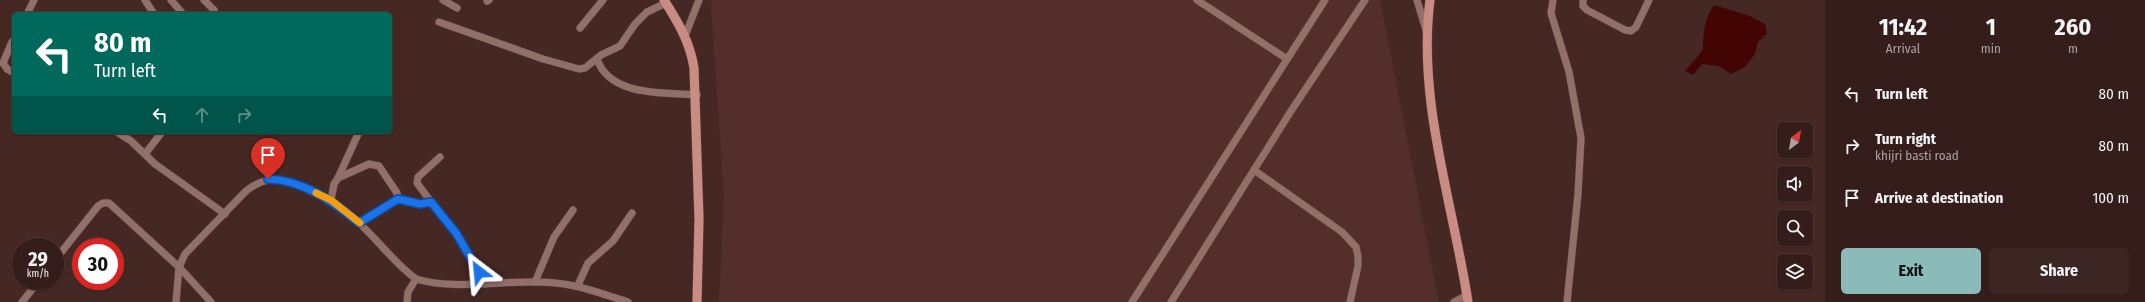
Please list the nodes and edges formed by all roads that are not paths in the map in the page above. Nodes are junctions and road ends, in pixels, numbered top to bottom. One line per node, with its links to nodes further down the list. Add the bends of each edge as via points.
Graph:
1 (34, 0): 19 (street)
2 (146, 0): 20 (street)
3 (171, 0): 21 (street)
4 (204, 0): 18 (street)
5 (443, 0): 17 (street)
6 (603, 0): 23 (street)
7 (699, 0): 25 (street)
8 (1197, 0): 28 (street)
9 (1325, 0): 28 (street)
10 (1365, 0): 36 (street)
11 (1417, 0): 24 (street)
12 (1430, 0): 24 (main road)
13 (1553, 0): 63 (street, via 1551,13 1569,72 1581,138)
14 (1583, 0): 15 (street, via 1586,10 1631,31 1636,27)
15 (1650, 0)
16 (665, 1): 25 (main road); 27 (street, via 647,12 620,46)
17 (457, 8)
18 (214, 10)
19 (28, 12)
20 (153, 12)
21 (181, 12)
22 (439, 22): 27 (street, via 579,69 590,66)
23 (580, 28)
24 (1426, 30): 52 (main road, via 1435,129)
25 (685, 36): 30 (main road, via 691,50)
26 (12, 42): 29 (street, via 3,63 6,69)
27 (596, 59): 30 (street, via 603,70 629,88)
28 (1287, 59): 59 (street)
29 (12, 72)
30 (697, 95): 58 (main road)
31 (122, 134): 34 (street)
32 (160, 134): 34 (street)
33 (358, 134): 37 (street)
34 (145, 154): 43 (street)
35 (440, 157): 40 (street, via 417,180)
36 (1254, 170): 60 (street); 61 (street, via 1342,232 1353,243 1358,256 1358,266)
37 (338, 178): 38 (street, via 369,164 376,164 397,193); 39 (street)
38 (398, 199): 40 (street, via 420,204); 44 (street)
39 (331, 200): 43 (street, via 288,182 268,179 256,184); 44 (street)
40 (431, 202): 49 (street, via 456,233)
41 (573, 210): 48 (street, via 554,237)
42 (632, 213): 50 (street, via 610,244 588,263)
43 (225, 214): 46 (street, via 194,243)
44 (359, 223): 47 (street)
45 (64, 249): 46 (street, via 103,203 116,208)
46 (179, 267): 54 (street); 55 (street)
47 (416, 279): 49 (street, via 426,282); 56 (street, via 408,292)
48 (535, 282): 49 (street); 50 (street)
49 (485, 284)
50 (578, 285): 57 (street)
51 (32, 290): 53 (street)
52 (1467, 298): 62 (street)
53 (22, 302)
54 (176, 302)
55 (211, 302)
56 (407, 302)
57 (628, 302)
58 (697, 302)
59 (1132, 302)
60 (1171, 302)
61 (1350, 302)
62 (1454, 302)
63 (1567, 302)

